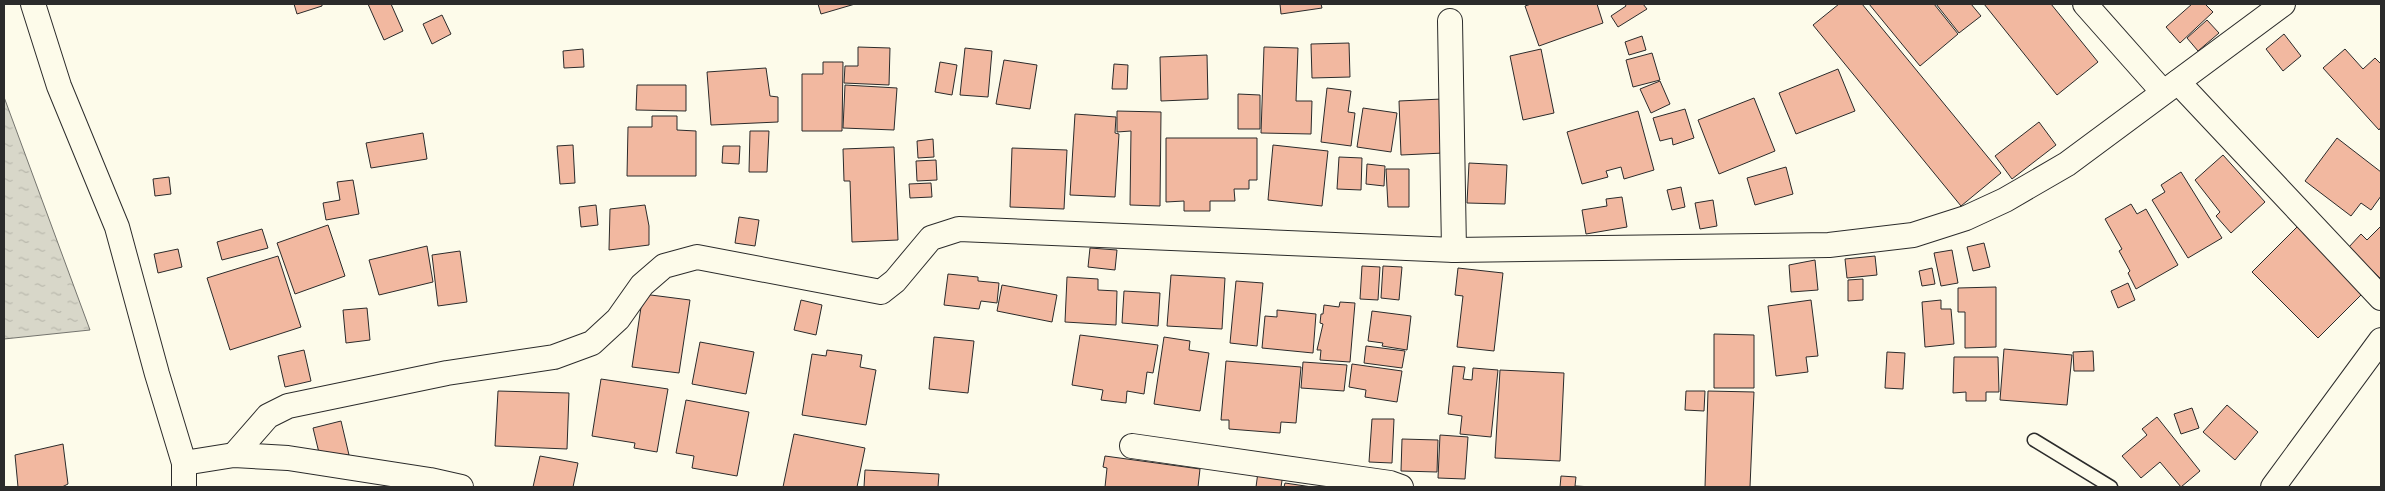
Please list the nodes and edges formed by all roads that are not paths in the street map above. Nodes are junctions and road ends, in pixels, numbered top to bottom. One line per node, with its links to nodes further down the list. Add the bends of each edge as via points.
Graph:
1 (33, 4): 12 (street, via 59,86 117,227)
2 (2085, 4): 5 (street)
3 (2283, 4): 5 (street)
4 (1450, 21): 6 (street)
5 (2170, 87): 6 (street, via 2067,164 2005,200 1966,218 1913,235 1829,244); 7 (street)
6 (1454, 250): 11 (street, via 959,229 931,238 895,281 881,292 698,257 664,266 642,285 618,319 592,343 554,357 447,373 288,406 268,416)
7 (2381, 298)
8 (2381, 340): 17 (street)
9 (2034, 440): 16 (lane)
10 (1132, 446): 13 (street)
11 (234, 455): 12 (street); 15 (street, via 288,458)
12 (184, 463): 14 (street)
13 (1393, 486)
14 (184, 487)
15 (461, 487)
16 (2111, 487)
17 (2273, 487)

